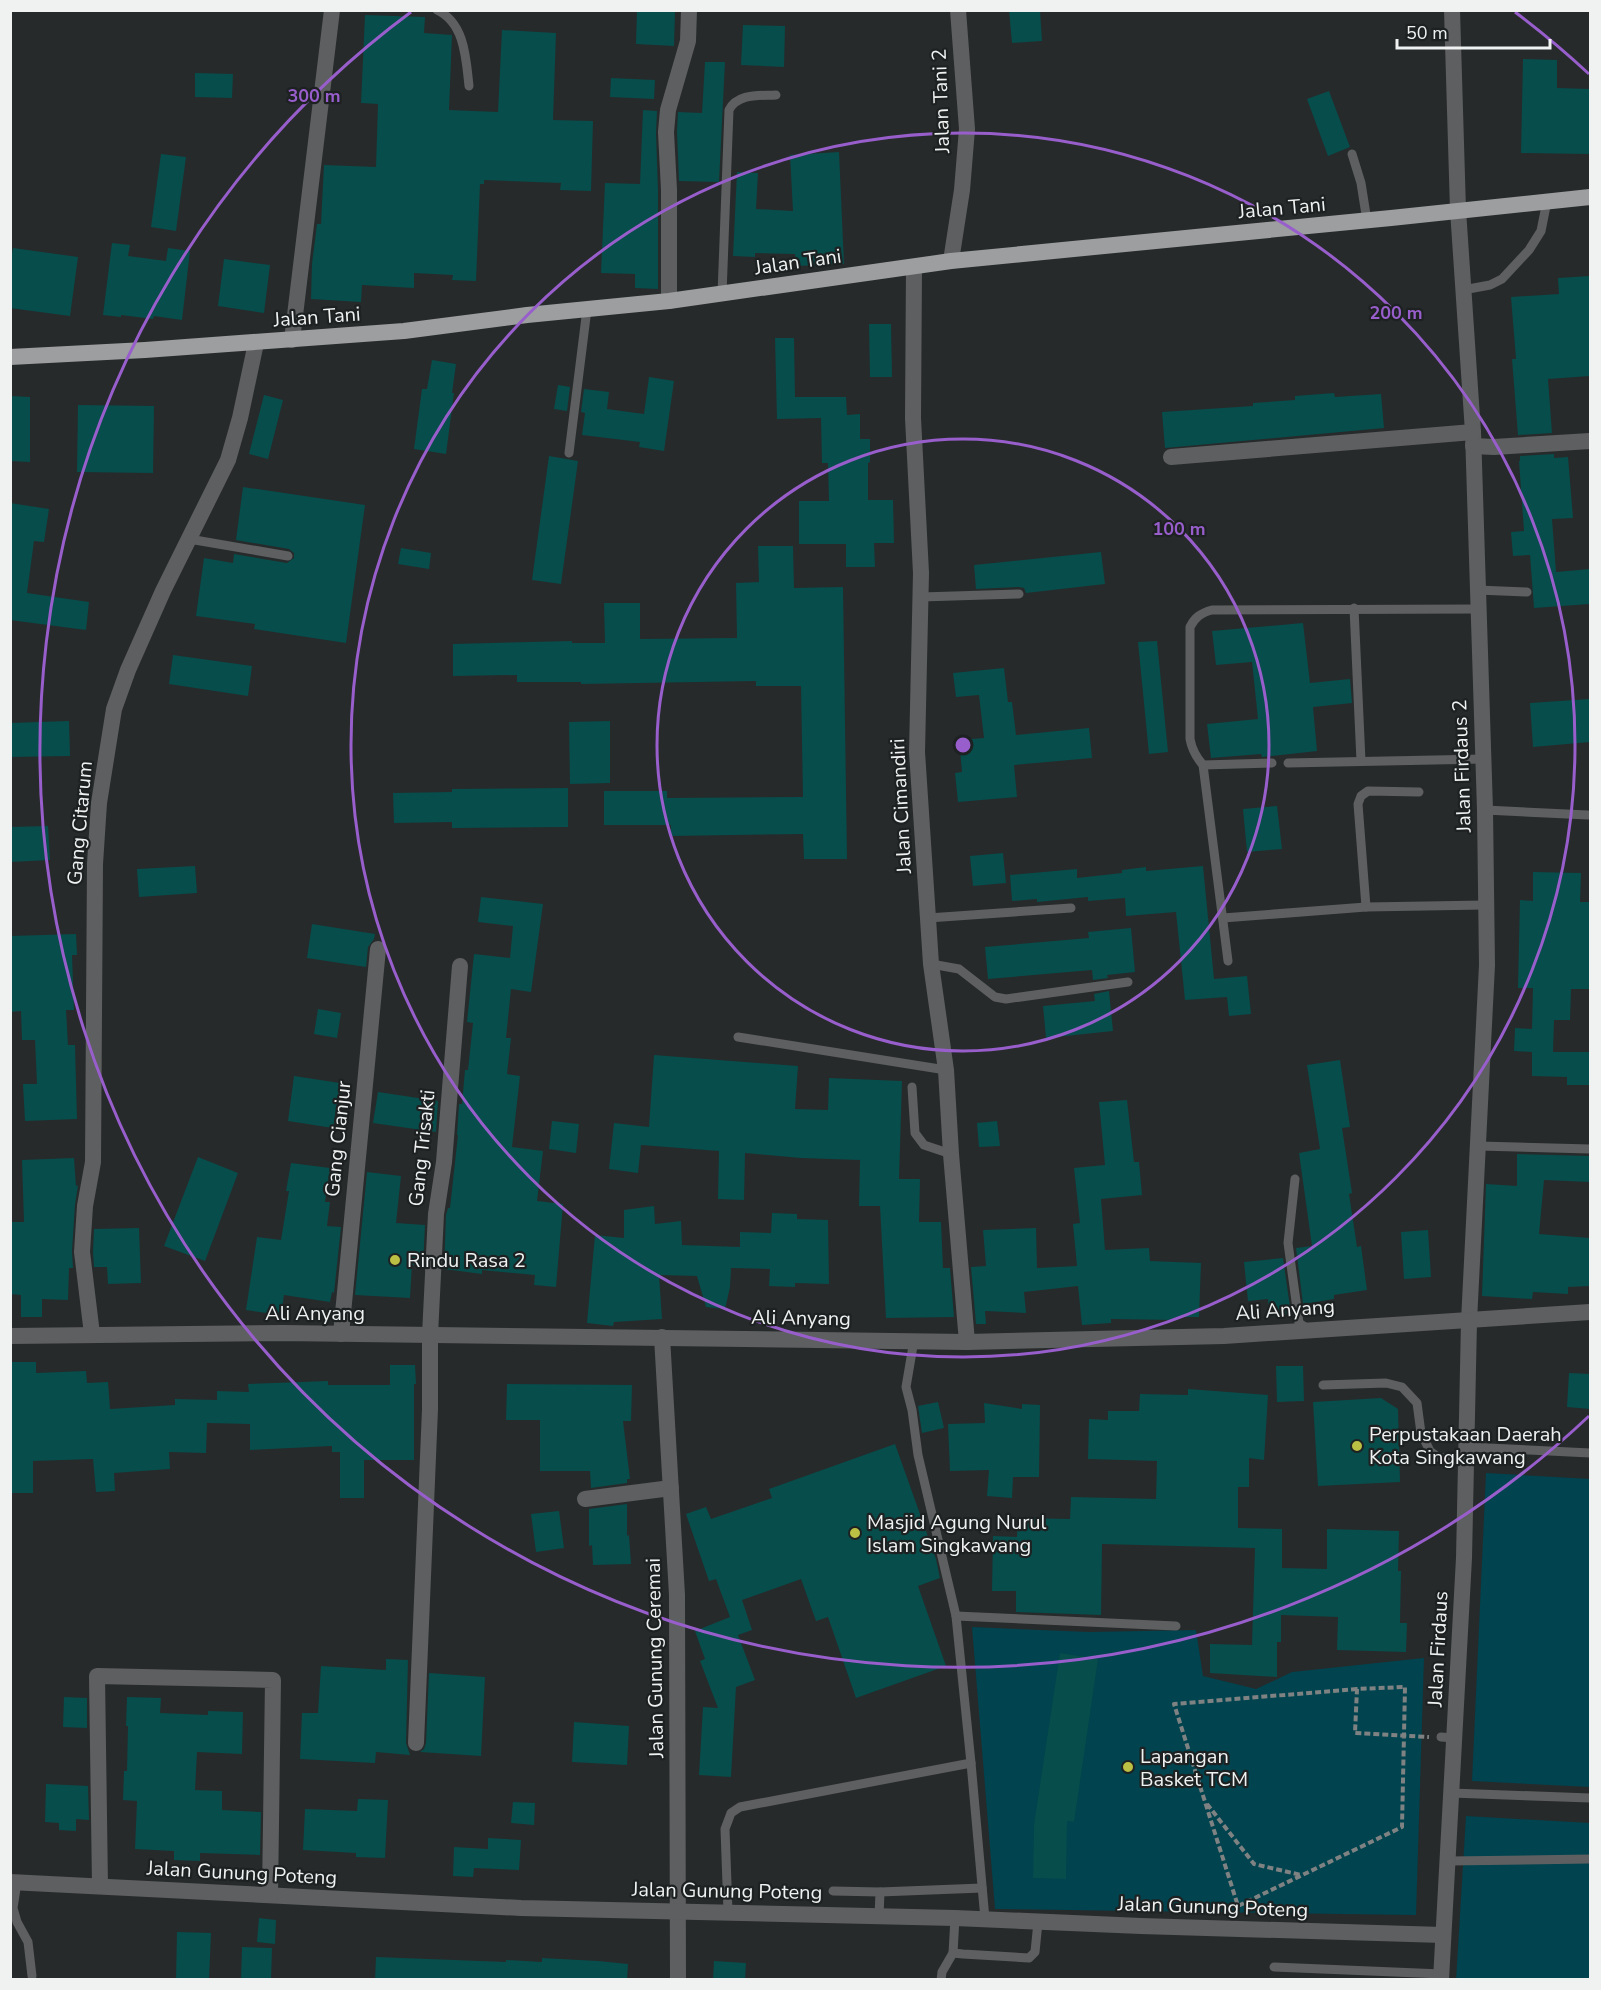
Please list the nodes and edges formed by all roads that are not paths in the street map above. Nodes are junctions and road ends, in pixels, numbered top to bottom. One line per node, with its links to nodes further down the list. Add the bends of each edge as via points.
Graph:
1 (332, 10): 19 (street)
2 (437, 10): 6 (lane, via 450,18 465,47)
3 (688, 10): 17 (street, via 687,50 668,110 666,132)
4 (958, 10): 13 (street, Jalan Tani 2, via 967,129)
5 (1452, 10): 11 (street, Jalan Firdaus 2)
6 (469, 86)
7 (776, 95): 16 (lane, via 741,97 729,110)
8 (1352, 154): 12 (lane)
9 (1590, 196): 10 (highway, Jalan Tani)
10 (1547, 201): 11 (highway, Jalan Tani); 15 (lane, via 1541,231 1502,279)
11 (1458, 210): 12 (highway, Jalan Tani); 15 (street, Jalan Firdaus 2)
12 (1367, 221): 13 (highway, Jalan Tani)
13 (951, 261): 14 (highway, Jalan Tani)
14 (914, 267): 16 (highway, Jalan Tani); 31 (street, Jalan Cimandiri, via 914,418)
15 (1463, 290): 22 (street, Jalan Firdaus 2)
16 (722, 294): 17 (highway, Jalan Tani)
17 (669, 301): 18 (highway, Jalan Tani)
18 (586, 309): 19 (highway, Jalan Tani); 24 (lane)
19 (292, 340): 20 (highway, Jalan Tani)
20 (256, 343): 21 (highway, Jalan Tani); 26 (street, Gang Citarum, via 228,459)
21 (10, 357)
22 (1473, 439): 23 (street, via 1494,447); 25 (street); 28 (street, Jalan Firdaus 2)
23 (1590, 441)
24 (569, 453)
25 (1172, 458)
26 (189, 539): 27 (lane); 62 (street, Gang Citarum, via 119,692 99,803 93,1162 82,1252)
27 (288, 556)
28 (1477, 590): 29 (lane); 33 (street, Jalan Firdaus 2)
29 (1527, 592)
30 (1019, 594): 31 (lane)
31 (921, 597): 45 (street, Jalan Cimandiri, via 917,752)
32 (1354, 608): 33 (lane); 35 (lane); 38 (lane, via 1212,610 1193,620 1190,739)
33 (1477, 609): 34 (street, Jalan Firdaus 2)
34 (1483, 759): 35 (lane); 40 (street, Jalan Firdaus 2)
35 (1361, 761): 36 (lane)
36 (1288, 763)
37 (1272, 764): 38 (lane)
38 (1203, 765): 46 (lane)
39 (1419, 792): 43 (lane, via 1368,791 1361,796 1358,804)
40 (1485, 810): 41 (lane); 42 (street, Jalan Firdaus 2)
41 (1588, 815)
42 (1485, 905): 43 (lane); 55 (street, Jalan Firdaus 2, via 1487,965)
43 (1366, 907): 46 (lane)
44 (1071, 908): 45 (lane)
45 (928, 918): 49 (street, Jalan Cimandiri)
46 (1222, 918): 48 (lane)
47 (378, 949): 63 (street, Gang Cianjur)
48 (1228, 961)
49 (931, 964): 51 (lane, via 959,969 995,997 1006,999); 53 (street, Jalan Cimandiri)
50 (460, 966): 64 (street, Gang Trisakti, via 436,1214)
51 (1128, 982)
52 (738, 1037): 53 (lane)
53 (946, 1070): 57 (street, Jalan Cimandiri)
54 (912, 1087): 57 (lane, via 915,1134 924,1145)
55 (1479, 1146): 56 (lane); 60 (street, Jalan Firdaus 2)
56 (1590, 1149)
57 (951, 1154): 68 (street, Jalan Cimandiri)
58 (1295, 1179): 61 (lane, via 1288,1244 1299,1323)
59 (1590, 1312): 60 (street, Ali Anyang)
60 (1469, 1321): 61 (street, Ali Anyang); 71 (street, Jalan Firdaus)
61 (1310, 1330): 68 (street, Ali Anyang)
62 (92, 1334): 63 (street, Ali Anyang); 65 (street, Ali Anyang)
63 (341, 1334): 64 (street, Ali Anyang)
64 (430, 1335): 66 (street, Ali Anyang); 76 (street, Gang Trisakti)
65 (10, 1336)
66 (662, 1337): 67 (street, Ali Anyang); 72 (street, Jalan Gunung Ceremai)
67 (914, 1340): 68 (street, Ali Anyang); 74 (lane, via 906,1387)
68 (967, 1342)
69 (1323, 1385): 71 (lane, via 1386,1383 1402,1387 1417,1403 1421,1433 1430,1450 1438,1457)
70 (1590, 1453): 71 (lane)
71 (1466, 1454): 78 (street, Jalan Firdaus, via 1464,1558 1447,1738)
72 (671, 1488): 73 (street); 88 (street, Jalan Gunung Ceremai, via 677,1595)
73 (585, 1499)
74 (956, 1616): 75 (lane); 77 (lane)
75 (1176, 1626)
76 (416, 1743)
77 (971, 1763): 84 (lane); 89 (lane, via 740,1807 731,1814 725,1830)
78 (1451, 1792): 79 (lane); 81 (street, Jalan Firdaus)
79 (1590, 1798)
80 (1590, 1859): 81 (lane)
81 (1449, 1861): 94 (street, Jalan Firdaus)
82 (14, 1882): 83 (street, Jalan Gunung Poteng); 98 (lane, via 14,1908 28,1941)
83 (100, 1886): 87 (street, Jalan Gunung Poteng); 87 (street, via 97,1676 273,1680)
84 (982, 1888): 86 (lane); 92 (lane)
85 (832, 1891): 86 (lane)
86 (880, 1892): 90 (lane)
87 (270, 1895): 88 (street, Jalan Gunung Poteng, via 520,1908)
88 (677, 1911): 89 (street, Jalan Gunung Poteng); 100 (street, Jalan Gunung Ceremai)
89 (728, 1912): 90 (street, Jalan Gunung Poteng)
90 (879, 1916): 91 (street, Jalan Gunung Poteng)
91 (955, 1918): 92 (street, Jalan Gunung Poteng); 95 (lane)
92 (985, 1919): 93 (street, Jalan Gunung Poteng)
93 (1038, 1922): 94 (street, Jalan Gunung Poteng); 95 (lane, via 1035,1952 1029,1958)
94 (1443, 1935): 99 (street, Jalan Firdaus)
95 (953, 1953): 101 (lane)
96 (1274, 1967): 97 (lane)
97 (1367, 1975): 99 (lane)
98 (32, 1976)
99 (1442, 1977)
100 (678, 1980)
101 (940, 1980)

